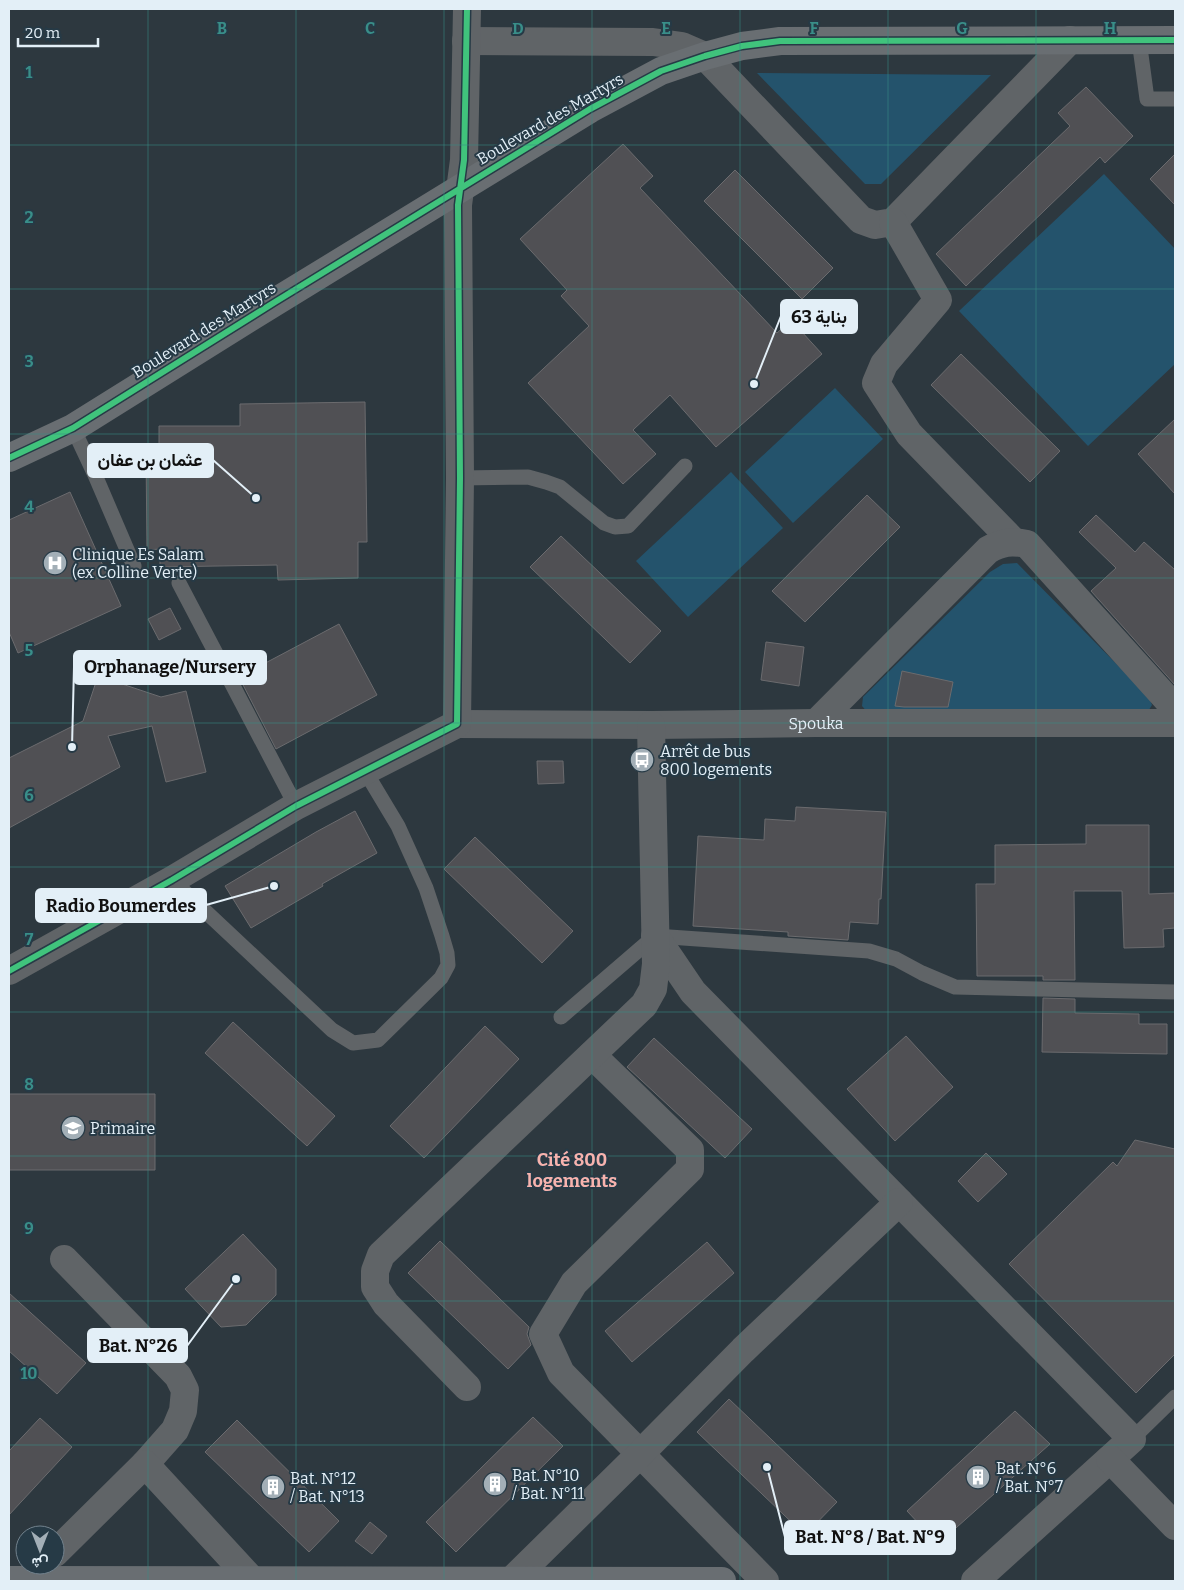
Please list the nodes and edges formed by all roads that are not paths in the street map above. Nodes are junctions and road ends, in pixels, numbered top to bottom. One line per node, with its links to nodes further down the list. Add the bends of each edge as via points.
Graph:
1 (467, 9): 5 (street)
2 (1070, 40): 3 (street, Boulevard des Martyrs); 6 (street, Boulevard des Martyrs, via 780,41 742,46); 9 (street)
3 (1139, 40): 4 (street, Boulevard des Martyrs); 7 (lane, via 1147,99)
4 (1175, 40)
5 (466, 41): 6 (street, via 654,42 682,46); 8 (street)
6 (705, 56): 8 (street, Boulevard des Martyrs, via 661,71 590,109); 9 (street, via 861,220 875,226)
7 (1175, 99)
8 (461, 188): 10 (street, Boulevard des Martyrs); 13 (street, via 458,206)
9 (893, 222): 14 (street, via 938,300 884,364 876,383 909,434)
10 (73, 428): 11 (street, Boulevard des Martyrs); 15 (lane)
11 (9, 458)
12 (685, 466): 13 (lane, via 628,526 615,527 604,523 560,486 528,477)
13 (460, 478): 20 (street)
14 (1013, 541): 17 (street, via 1027,544); 18 (street, via 1000,543 988,550)
15 (134, 566)
16 (179, 583): 23 (lane)
17 (1175, 708)
18 (816, 723): 19 (street, Spouka); 21 (street, Spouka)
19 (1175, 723)
20 (457, 724): 21 (street, Spouka); 22 (street)
21 (651, 725): 25 (street)
22 (365, 771): 23 (street); 24 (lane, via 398,826 426,888 445,945 448,965 441,978 378,1040 353,1043 332,1030)
23 (296, 806): 24 (street)
24 (172, 880): 26 (street)
25 (655, 936): 27 (lane, via 868,951 896,959 954,987); 28 (lane); 29 (street, via 653,989 644,1006); 30 (street, via 693,992)
26 (9, 971)
27 (1175, 992)
28 (561, 1017)
29 (592, 1055): 32 (street, via 381,1255 375,1270 375,1288 386,1304); 35 (street, via 690,1150 690,1169 574,1283 544,1334 561,1374)
30 (899, 1202): 34 (street); 35 (street, via 743,1350)
31 (64, 1259): 37 (street, via 178,1376 185,1390 183,1411 175,1430)
32 (467, 1387)
33 (1175, 1397): 34 (lane)
34 (1132, 1439): 36 (street)
35 (640, 1454): 43 (street); 45 (street)
36 (1110, 1459): 38 (street); 46 (street)
37 (144, 1464): 39 (street); 41 (street)
38 (1175, 1526)
39 (65, 1543)
40 (27, 1575): 42 (street)
41 (251, 1579): 42 (street); 43 (street)
42 (149, 1580)
43 (512, 1580): 44 (street)
44 (722, 1581)
45 (766, 1581)
46 (975, 1581)

